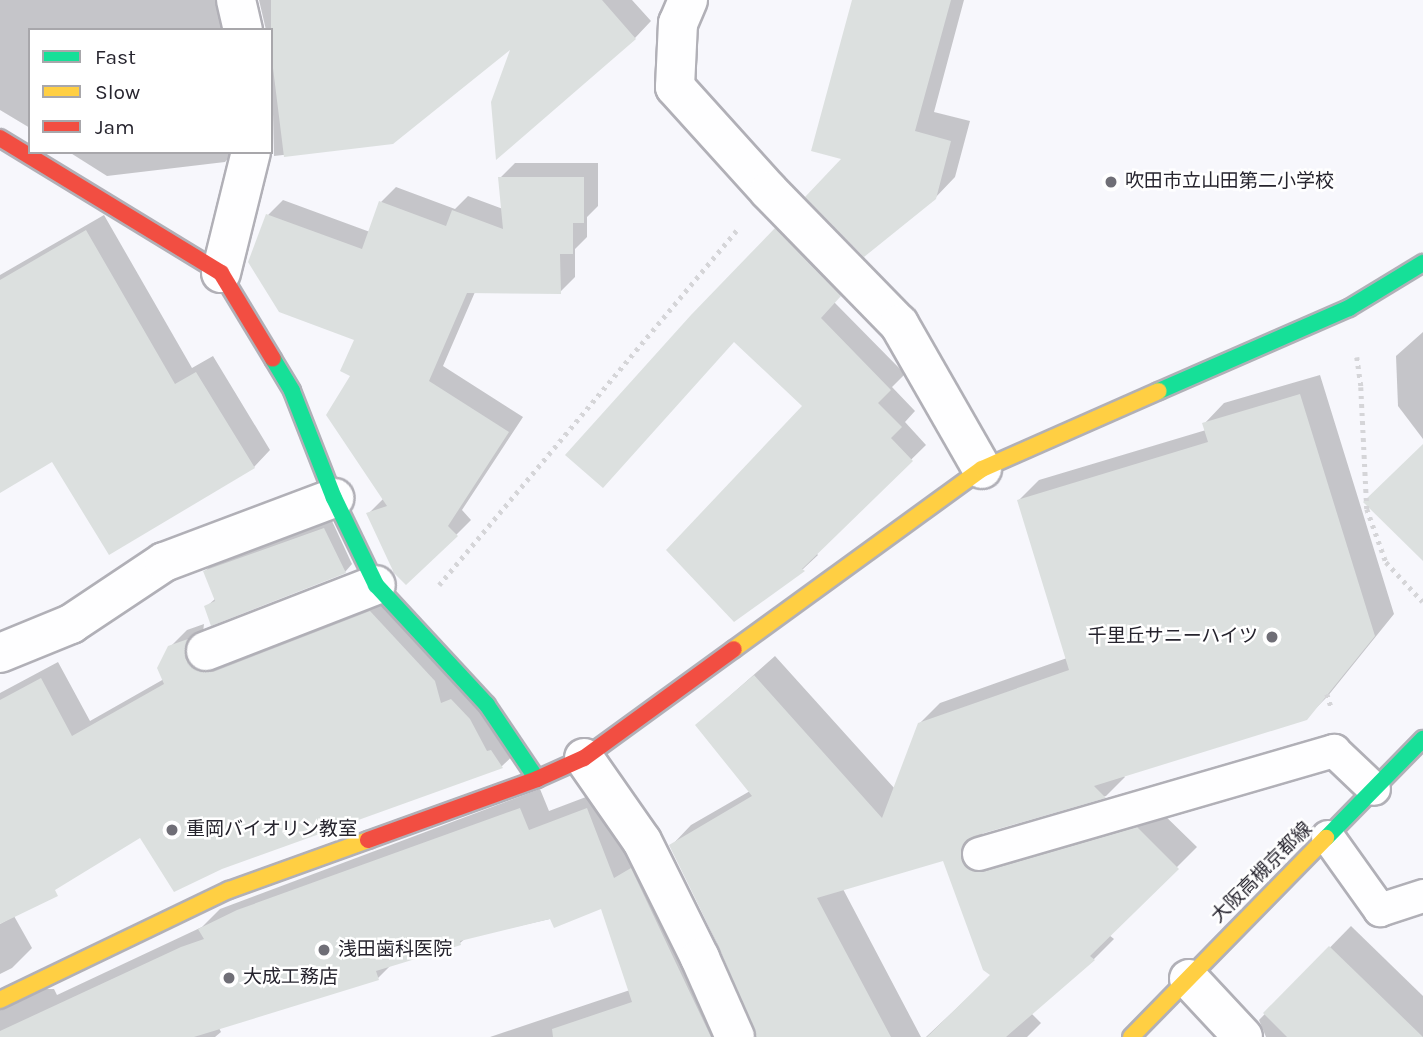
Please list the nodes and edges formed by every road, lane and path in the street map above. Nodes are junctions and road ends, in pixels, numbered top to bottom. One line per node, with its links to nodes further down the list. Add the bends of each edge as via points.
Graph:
1 (236, 0): 3 (street)
2 (675, 8): 6 (street, via 675,87)
3 (243, 28)
4 (0, 138): 8 (street)
5 (251, 154): 8 (street)
6 (769, 191): 10 (street, via 899,324); 14 (path)
7 (1423, 263): 9 (street)
8 (221, 274): 11 (street, via 292,391)
9 (1349, 308): 10 (street); 13 (path, via 1361,387 1367,509 1386,562)
10 (982, 469): 18 (street)
11 (334, 498): 12 (street); 16 (street, via 164,562 71,624)
12 (376, 585): 14 (street); 15 (street)
13 (1423, 602)
14 (410, 621): 19 (street, via 487,705)
15 (206, 651)
16 (0, 653)
17 (1423, 739): 20 (street, 大阪高槻京都線)
18 (584, 758): 19 (street); 26 (street, via 642,841)
19 (537, 779): 25 (street, via 229,890)
20 (1374, 789): 21 (street, 大阪高槻京都線); 22 (lane, via 1334,751)
21 (1328, 836): 23 (lane, via 1380,910); 24 (street, 大阪高槻京都線)
22 (979, 854)
23 (1423, 896)
24 (1189, 979): 27 (street, 大阪高槻京都線); 28 (street)
25 (0, 1000)
26 (735, 1037)
27 (1131, 1037)
28 (1243, 1037)

